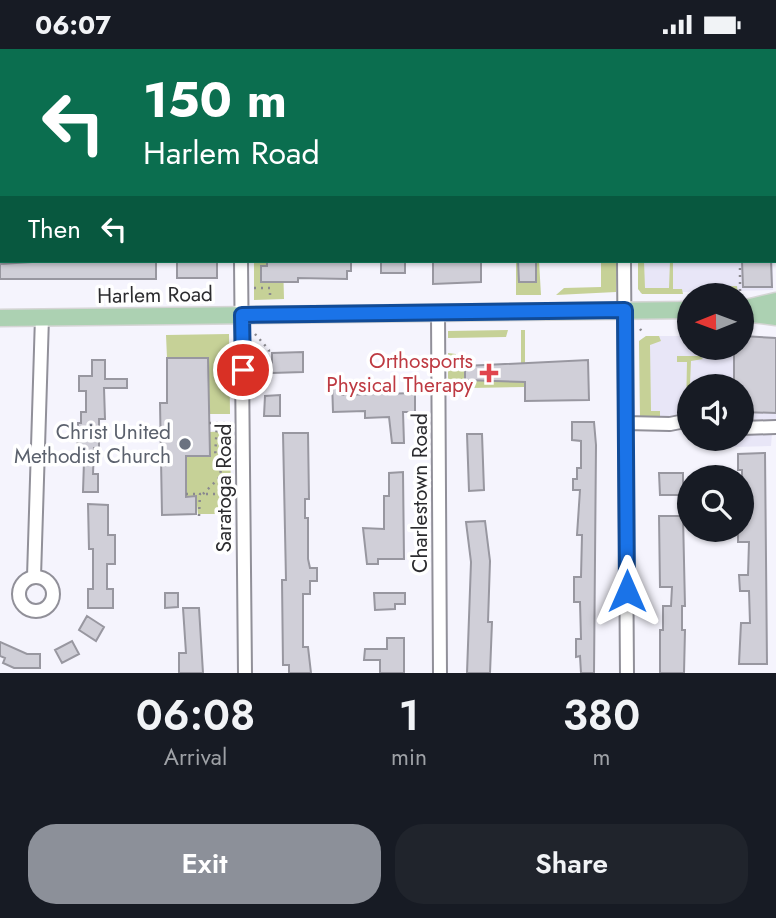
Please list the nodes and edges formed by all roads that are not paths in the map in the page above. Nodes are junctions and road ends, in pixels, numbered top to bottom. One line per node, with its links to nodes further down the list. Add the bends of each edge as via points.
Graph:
1 (241, 263): 9 (street, Saratoga Road)
2 (624, 263): 5 (street)
3 (776, 301): 4 (main road)
4 (754, 307)
5 (625, 310): 6 (main road, Harlem Road); 7 (main road, Harlem Road); 14 (street)
6 (677, 310)
7 (438, 313): 9 (main road, Harlem Road); 19 (street, Charlestown Road)
8 (754, 313): 11 (main road)
9 (242, 315): 10 (main road, Harlem Road); 18 (street, Saratoga Road)
10 (43, 317): 12 (main road, Harlem Road); 17 (street)
11 (776, 317)
12 (0, 318)
13 (677, 421): 14 (street)
14 (626, 423): 20 (street)
15 (754, 428): 16 (street)
16 (776, 428)
17 (34, 577)
18 (245, 673)
19 (440, 673)
20 (627, 673)

